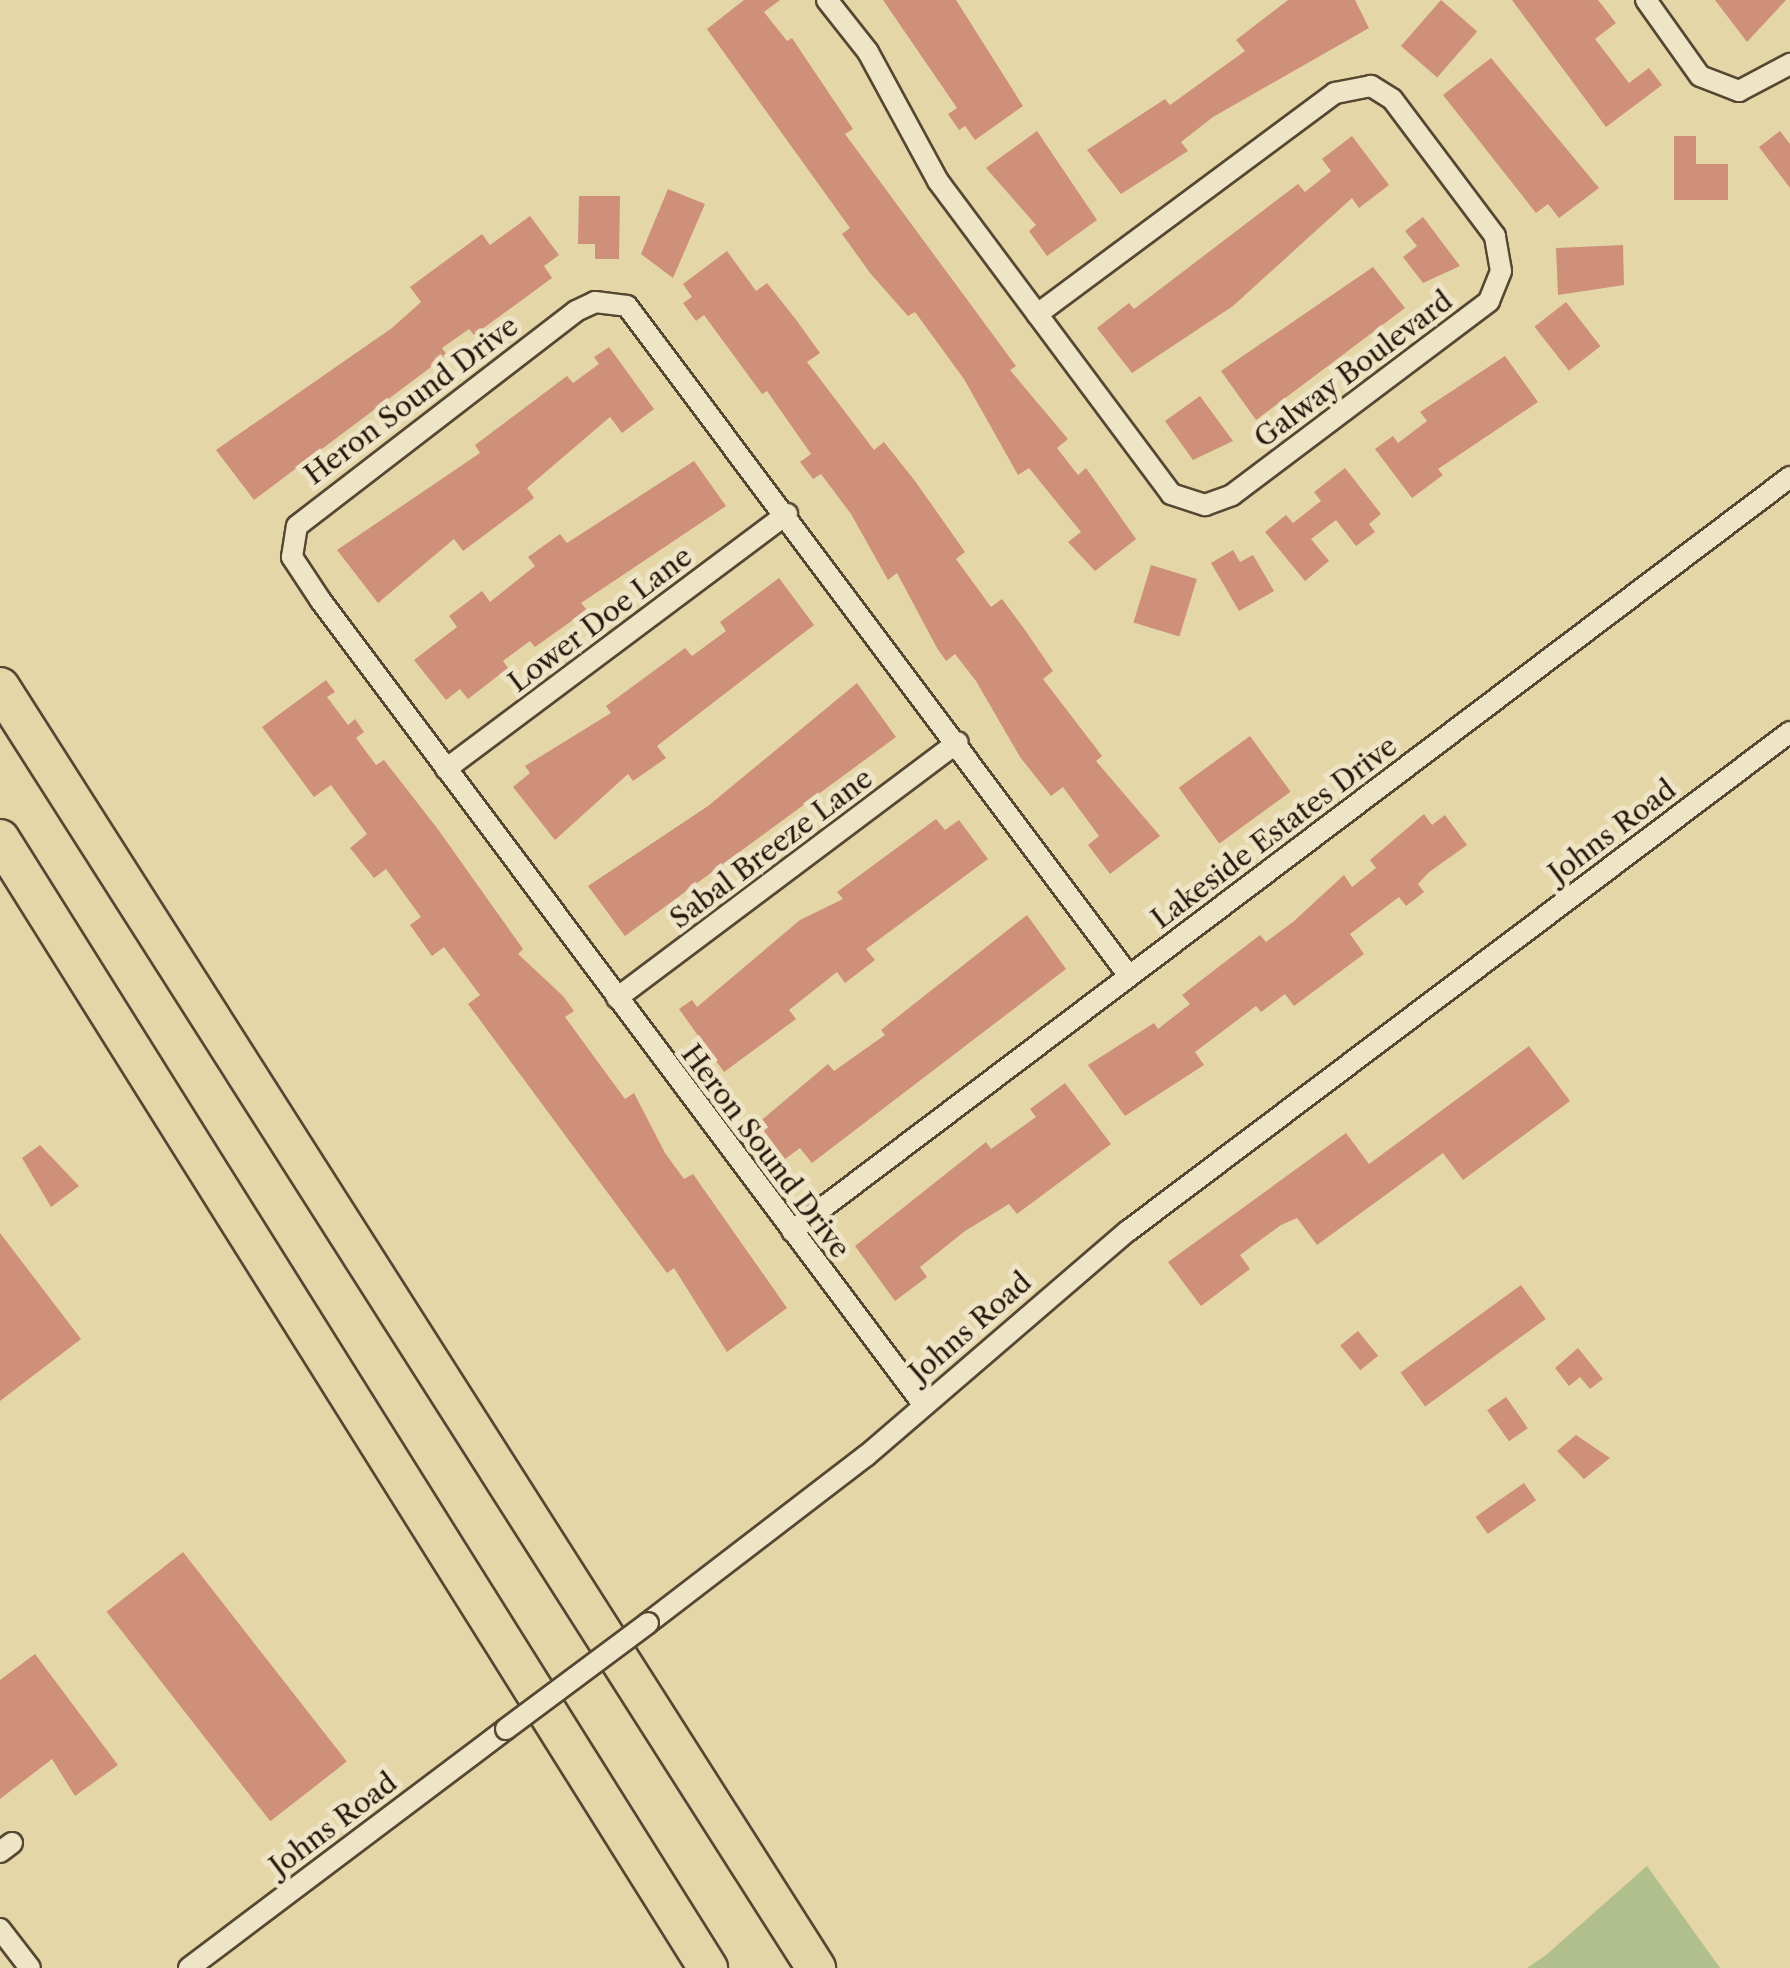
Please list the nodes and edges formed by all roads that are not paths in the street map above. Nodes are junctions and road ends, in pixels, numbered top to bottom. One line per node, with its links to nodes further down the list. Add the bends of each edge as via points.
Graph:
1 (827, 0): 4 (street, Galway Boulevard, via 868,52 938,181)
2 (1646, 0): 3 (street, via 1700,76 1739,91)
3 (1790, 64)
4 (1037, 314): 4 (street, Galway Boulevard, via 1172,494 1205,505 1232,494 1488,301 1502,271 1496,236 1392,99 1370,86 1335,93)
5 (1790, 477): 12 (street, Lakeside Estates Drive)
6 (787, 514): 9 (street, Heron Sound Drive); 10 (street, Lower Doe Lane); 10 (street, Heron Sound Drive, via 646,322 610,301 576,311 330,494 296,526 292,557)
7 (0, 687): 20 (highway)
8 (1790, 732): 15 (street, Johns Road, via 1128,1231)
9 (958, 742): 12 (street, Heron Sound Drive); 13 (street, Sabal Breeze Lane)
10 (446, 768): 13 (street, Heron Sound Drive)
11 (0, 838): 19 (highway)
12 (1129, 976): 14 (street, Lakeside Estates Drive)
13 (616, 998): 14 (street, Heron Sound Drive)
14 (792, 1231): 15 (street, Heron Sound Drive)
15 (923, 1404): 18 (street, Johns Road, bridge, via 648,1623)
16 (0, 1928): 17 (street)
17 (30, 1968)
18 (189, 1968)
19 (708, 1968)
20 (816, 1968)

